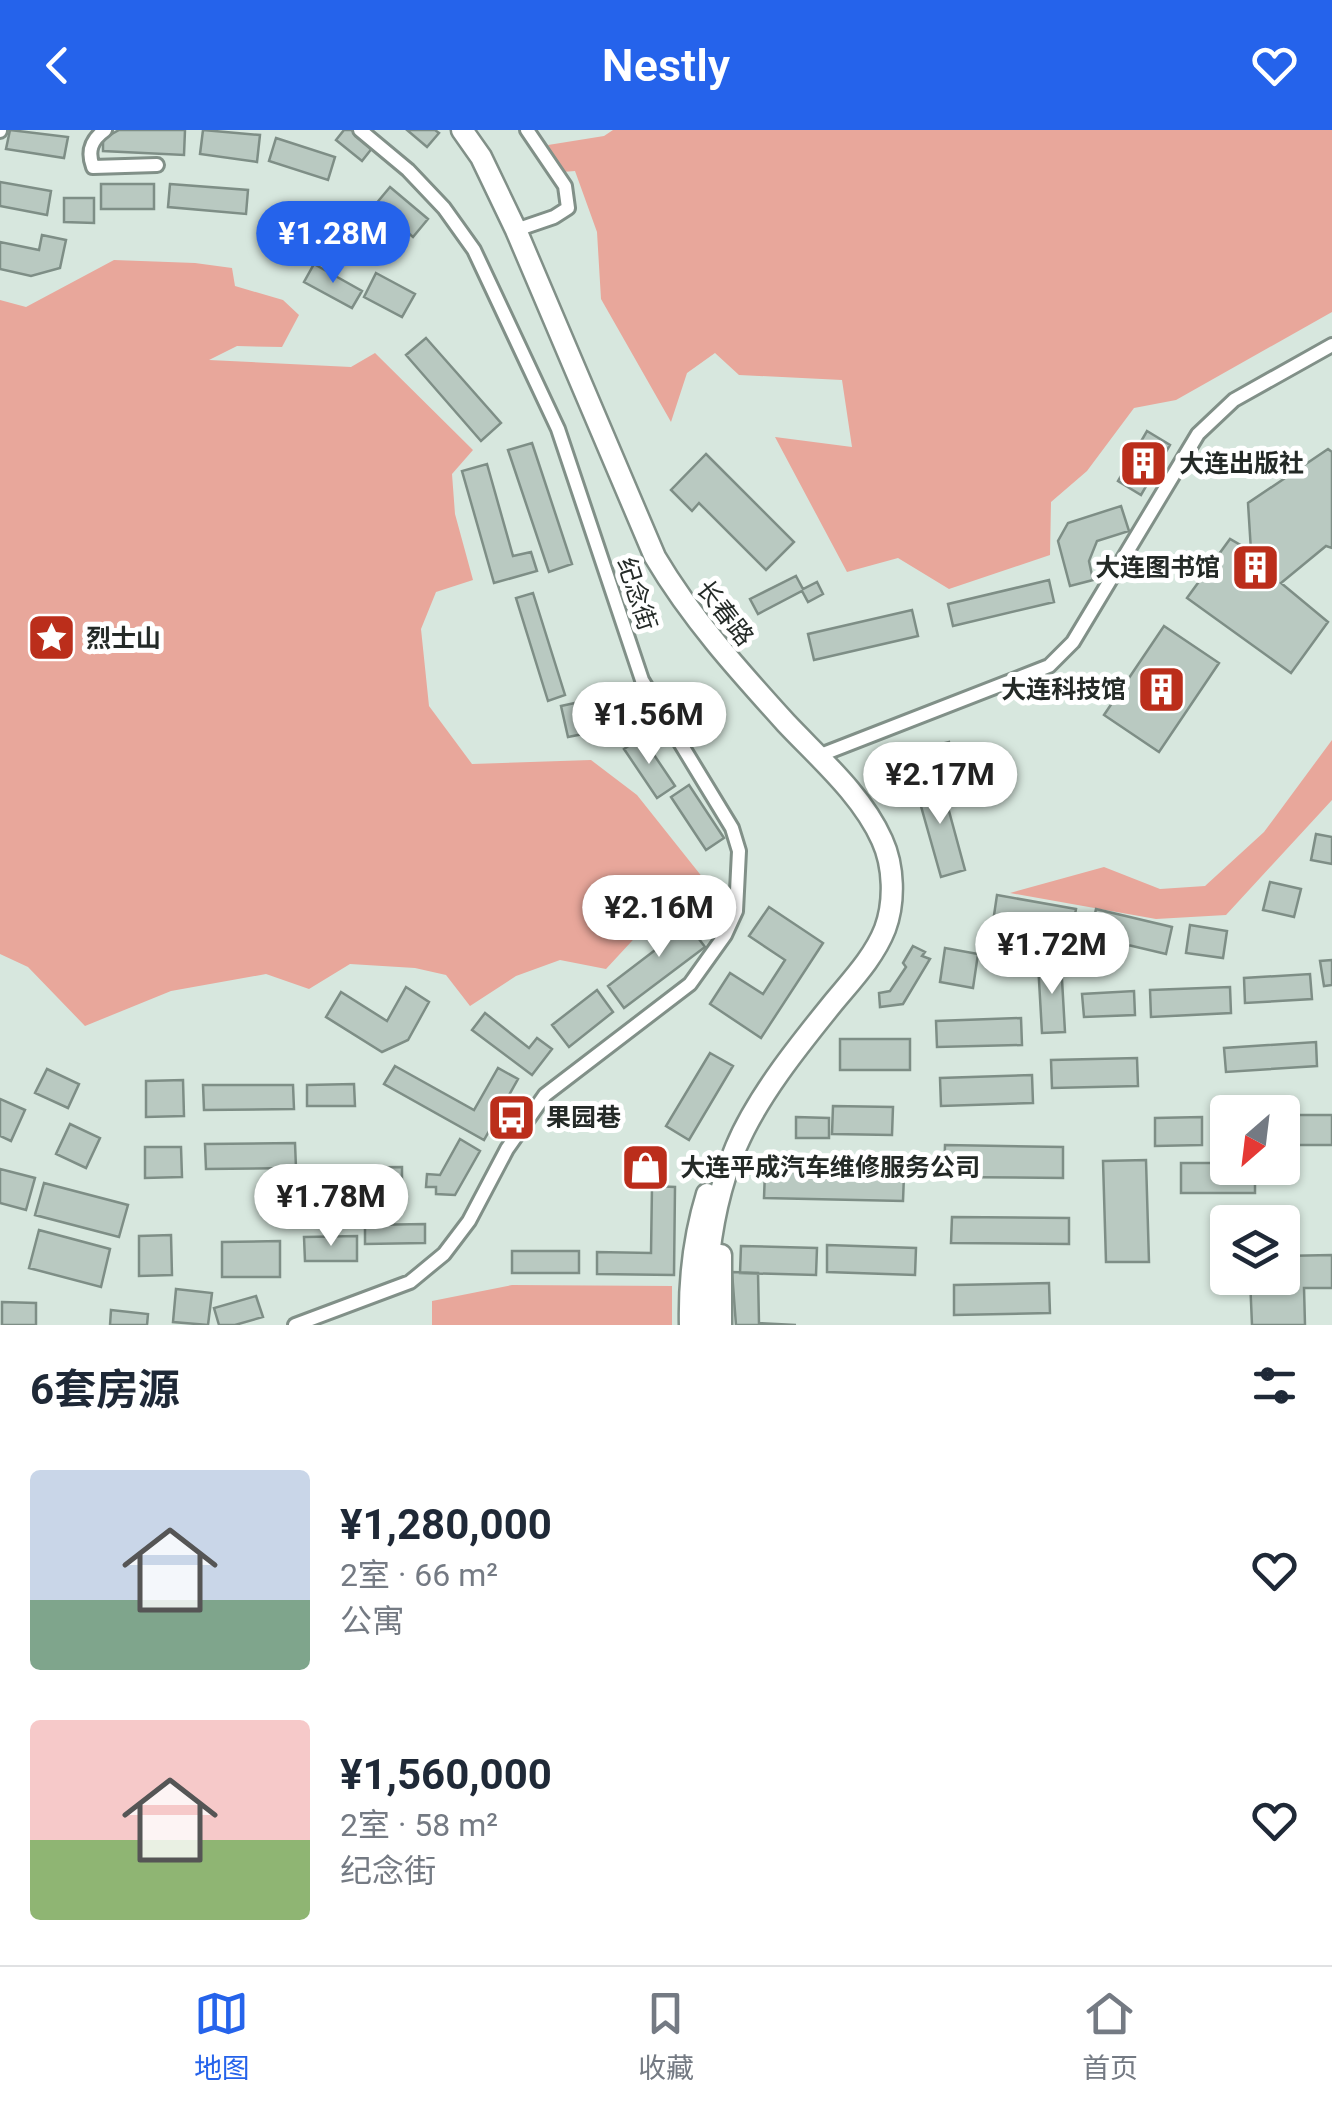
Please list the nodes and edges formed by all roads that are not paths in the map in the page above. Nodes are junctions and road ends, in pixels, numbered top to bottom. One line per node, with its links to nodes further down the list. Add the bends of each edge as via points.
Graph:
1 (105, 130): 5 (street, via 88,156 93,167)
2 (360, 130): 10 (street, 纪念街, via 408,170 474,250 558,429 642,680 732,828 740,851 739,886 725,934 690,984 545,1095 444,1254 410,1282)
3 (462, 130): 6 (main road, 长春路)
4 (528, 130): 6 (street, via 565,186 568,208)
5 (158, 165)
6 (516, 230): 8 (main road, 长春路, via 655,557 715,643)
7 (1332, 346): 8 (street, via 1234,400 1198,434 1072,642 1049,666)
8 (818, 756): 9 (main road, 长春路, via 882,839 890,902 874,951)
9 (774, 1083): 11 (main road, 长春路, via 748,1106 714,1170 697,1228); 12 (main road, 长春路, via 737,1144 719,1194 709,1241); 13 (main road, 长春路, via 722,1232)
10 (295, 1325)
11 (690, 1325)
12 (706, 1325)
13 (721, 1325)

